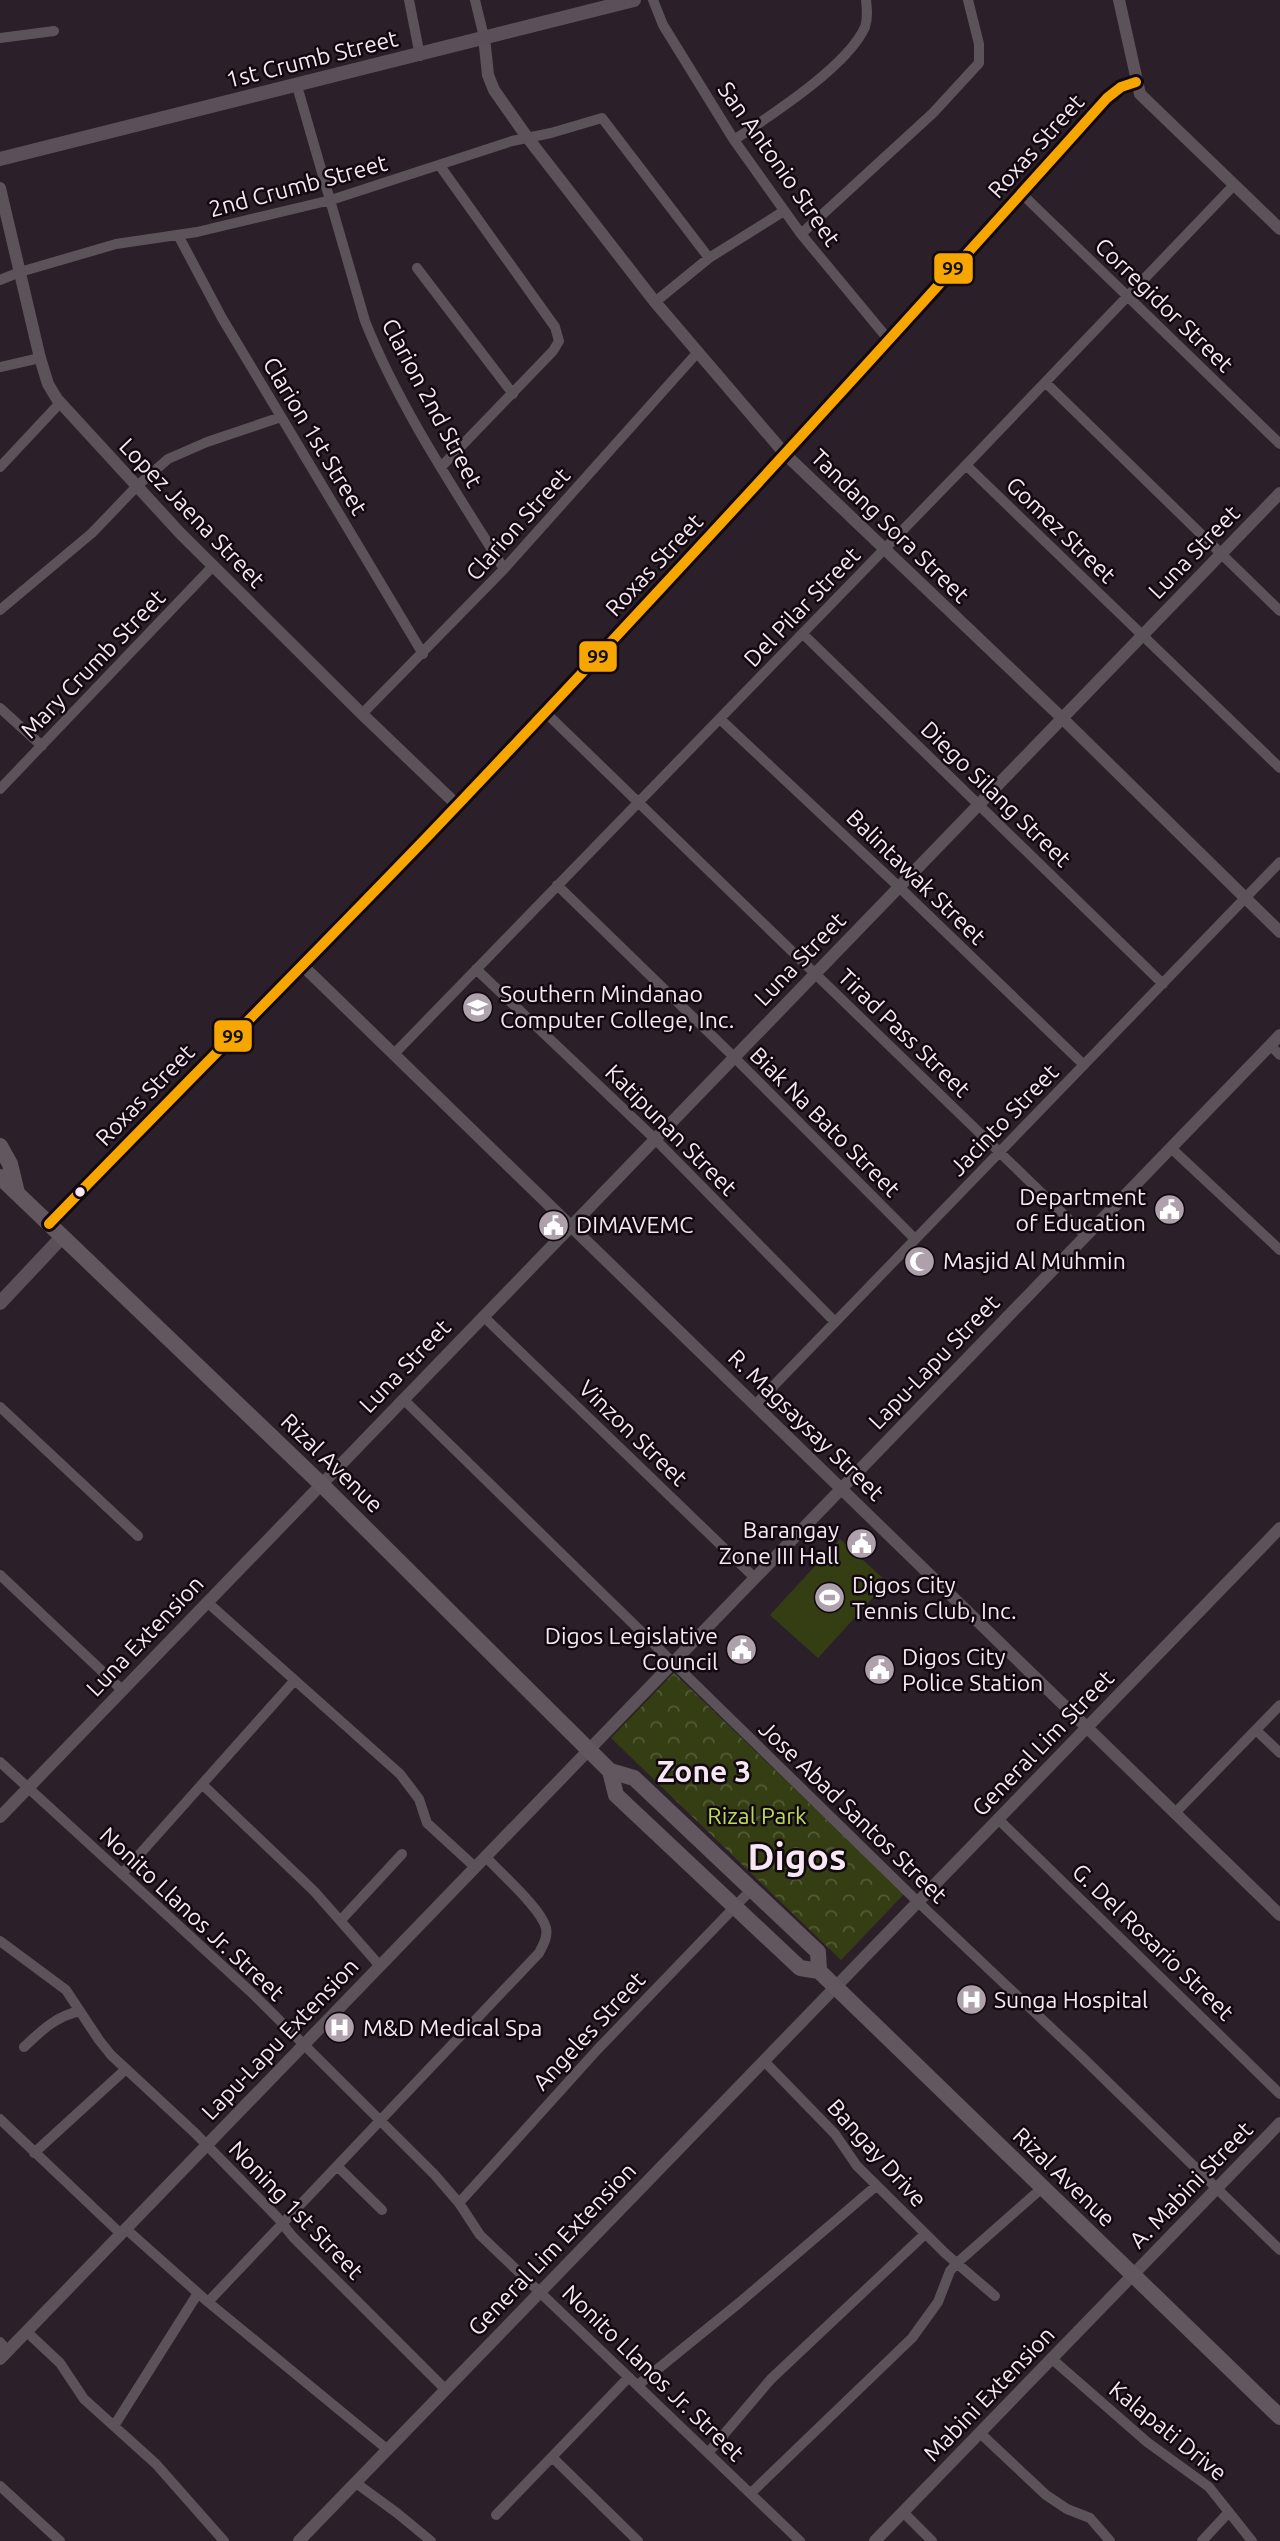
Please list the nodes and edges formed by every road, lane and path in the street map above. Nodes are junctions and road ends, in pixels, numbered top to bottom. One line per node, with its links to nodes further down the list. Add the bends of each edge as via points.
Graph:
1 (409, 0): 12 (street)
2 (475, 0): 10 (street)
3 (634, 0): 8 (main road, 1st Crumb Street)
4 (653, 0): 16 (street, San Antonio Street, via 663,25)
5 (866, 0): 16 (street, via 865,27 844,54 806,89)
6 (968, 0): 25 (street, via 979,63 933,113)
7 (1119, 0): 13 (street)
8 (588, 6): 10 (main road, 1st Crumb Street)
9 (54, 31): 11 (street)
10 (484, 37): 12 (main road, 1st Crumb Street); 15 (street, Tandang Sora Street, via 494,90)
11 (0, 38)
12 (420, 55): 14 (main road, 1st Crumb Street)
13 (1136, 82): 19 (street, via 1147,103); 21 (street, Roxas Street, via 1107,98)
14 (297, 86): 17 (main road, 1st Crumb Street); 22 (street, Clarion 2nd Street)
15 (527, 137): 18 (street, 2nd Crumb Street); 27 (street, 2nd Crumb Street, via 603,118); 32 (street, Tandang Sora Street)
16 (734, 140): 23 (street, San Antonio Street)
17 (0, 159)
18 (440, 166): 22 (street, 2nd Crumb Street); 38 (street, via 558,331 557,345)
19 (1234, 185): 24 (street); 31 (street, Del Pilar Street)
20 (0, 188): 29 (street, Lopez Jaena Street)
21 (1022, 194): 31 (street, Corregidor Street); 33 (street, Roxas Street)
22 (331, 200): 26 (street, 2nd Crumb Street); 45 (street, Clarion 2nd Street, via 375,346)
23 (784, 211): 25 (street, San Antonio Street); 27 (street)
24 (1280, 229)
25 (801, 234): 33 (street, San Antonio Street)
26 (178, 236): 29 (street, 2nd Crumb Street, via 123,243); 40 (street, Clarion 1st Street)
27 (709, 258): 32 (street)
28 (418, 268): 38 (street)
29 (20, 272): 30 (street, 2nd Crumb Street); 35 (street, Lopez Jaena Street)
30 (0, 280)
31 (1128, 297): 37 (street, Del Pilar Street); 41 (street, Corregidor Street)
32 (655, 302): 34 (street, Tandang Sora Street)
33 (888, 339): 42 (street, Roxas Street)
34 (697, 353): 42 (street, Tandang Sora Street); 51 (street, Clarion Street)
35 (40, 358): 36 (street); 39 (street, Lopez Jaena Street)
36 (0, 367)
37 (1046, 383): 43 (street, Del Pilar Street); 49 (street)
38 (513, 394): 45 (street)
39 (60, 403): 44 (street); 46 (street, Lopez Jaena Street)
40 (281, 417): 46 (street, via 176,455); 56 (street, Clarion 1st Street)
41 (1280, 444)
42 (785, 454): 48 (street, Tandang Sora Street); 58 (street, Roxas Street)
43 (966, 465): 48 (street, Del Pilar Street); 55 (street, Gomez Street)
44 (0, 467)
45 (441, 467): 51 (street, Clarion 2nd Street)
46 (137, 486): 50 (street, Lopez Jaena Street); 52 (street, via 92,533)
47 (1280, 494): 49 (street, Luna Street)
48 (884, 550): 54 (street, Del Pilar Street); 61 (street, Tandang Sora Street)
49 (1222, 554): 53 (street); 55 (street, Luna Street)
50 (213, 566): 59 (street, Lopez Jaena Street); 62 (street, Mary Crumb Street)
51 (505, 569): 56 (street, Clarion Street)
52 (0, 610)
53 (1280, 611)
54 (803, 634): 60 (street, Del Pilar Street); 67 (street, Diego Silang Street)
55 (1142, 636): 61 (street, Luna Street); 63 (street, Gomez Street)
56 (423, 654): 59 (street, Clarion Street)
57 (0, 708): 62 (street)
58 (545, 712): 65 (street, Tirad Pass Street); 66 (street, Roxas Street)
59 (362, 714): 66 (street, Lopez Jaena Street)
60 (720, 719): 65 (street, Del Pilar Street); 70 (street, Balintawak Street)
61 (1062, 719): 67 (street, Luna Street); 71 (street, Tandang Sora Street)
62 (42, 746): 64 (street, Mary Crumb Street)
63 (1280, 768)
64 (0, 789)
65 (639, 802): 69 (street, Del Pilar Street); 75 (street, Tirad Pass Street)
66 (457, 804): 73 (street, Roxas Street)
67 (979, 804): 70 (street, Luna Street); 76 (street, Diego Silang Street)
68 (1280, 862): 71 (street, Jacinto Street)
69 (557, 886): 74 (street, Del Pilar Street); 81 (street, Biak Na Bato Street)
70 (899, 887): 75 (street, Luna Street); 82 (street, Balintawak Street)
71 (1245, 898): 72 (street, Tandang Sora Street); 76 (street, Jacinto Street)
72 (1280, 932)
73 (302, 965): 79 (street, R. Magsaysay Street); 89 (street, Roxas Street)
74 (476, 969): 79 (street, Del Pilar Street); 83 (street, Katipunan Street)
75 (815, 973): 81 (street, Luna Street); 86 (street, Tirad Pass Street)
76 (1163, 984): 82 (street, Jacinto Street)
77 (1280, 1035): 78 (street, Lapu-Lapu Street)
78 (1270, 1045): 80 (street); 85 (street, Lapu-Lapu Street)
79 (394, 1054): 90 (street, R. Magsaysay Street)
80 (1280, 1055)
81 (734, 1057): 83 (street, Luna Street); 93 (street, Biak Na Bato Street)
82 (1084, 1065): 86 (street, Jacinto Street)
83 (655, 1139): 90 (street, Luna Street); 97 (street, Katipunan Street)
84 (0, 1146): 88 (main road)
85 (1171, 1148): 91 (street, Lapu-Lapu Street); 94 (street)
86 (1000, 1152): 91 (street, Tirad Pass Street); 93 (street, Jacinto Street)
87 (0, 1177): 88 (main road, Rizal Avenue)
88 (17, 1193): 89 (main road, Rizal Avenue)
89 (49, 1224): 92 (main road, Rizal Avenue)
90 (571, 1225): 96 (street, Luna Street); 99 (street, R. Magsaysay Street)
91 (1086, 1236): 102 (street, Lapu-Lapu Street)
92 (62, 1237): 95 (main road); 101 (main road, Rizal Avenue)
93 (915, 1239): 97 (street, Jacinto Street)
94 (1280, 1250)
95 (0, 1303)
96 (483, 1316): 98 (street, Luna Street); 106 (street, Vinzon Street)
97 (835, 1322): 99 (street, Jacinto Street)
98 (403, 1399): 101 (street, Luna Street); 108 (street, Jose Abad Santos Street)
99 (755, 1405): 102 (street, R. Magsaysay Street)
100 (0, 1407): 104 (street)
101 (321, 1484): 107 (street, Luna Extension); 114 (main road, Rizal Avenue)
102 (841, 1489): 106 (street, Lapu-Lapu Street); 112 (street, R. Magsaysay Street)
103 (1280, 1528): 112 (street, General Lim Street)
104 (138, 1536)
105 (0, 1575): 110 (street)
106 (755, 1578): 108 (street, Lapu-Lapu Street)
107 (207, 1602): 109 (street); 110 (street, Luna Extension)
108 (673, 1663): 114 (street, Lapu-Lapu Street); 130 (street, Jose Abad Santos Street)
109 (294, 1681): 118 (street); 126 (street, via 400,1774 419,1799 427,1822)
110 (122, 1690): 119 (street, Luna Extension)
111 (1280, 1705): 113 (street)
112 (1087, 1727): 120 (street, R. Magsaysay Street); 122 (street, General Lim Street)
113 (1256, 1730): 115 (street); 120 (street)
114 (590, 1749): 117 (main road, Rizal Avenue); 124 (street, Lapu-Lapu Extension)
115 (1280, 1753)
116 (0, 1762): 119 (street, Nonito Llanos Jr. Street)
117 (610, 1771): 125 (main road, Rizal Avenue, via 634,1778); 128 (main road, Rizal Avenue, via 616,1795)
118 (203, 1785): 127 (street); 133 (street)
119 (27, 1788): 121 (street, Luna Extension); 127 (street, Nonito Llanos Jr. Street)
120 (1175, 1813): 132 (street, R. Magsaysay Street)
121 (0, 1816)
122 (998, 1819): 130 (street, General Lim Street); 143 (street, G. Del Rosario Street)
123 (402, 1854): 133 (street)
124 (486, 1857): 126 (street, Lapu-Lapu Extension); 145 (street, via 543,1922 544,1944)
125 (721, 1861): 128 (main road); 129 (main road, Rizal Avenue)
126 (475, 1867): 135 (street, Lapu-Lapu Extension)
127 (122, 1874): 139 (street, Nonito Llanos Jr. Street)
128 (704, 1879): 131 (main road, Rizal Avenue)
129 (751, 1890): 131 (street, Angeles Street); 136 (main road, Rizal Avenue, via 818,1952)
130 (918, 1902): 137 (street, General Lim Street); 152 (street, Jose Abad Santos Street)
131 (734, 1908): 136 (main road, Rizal Avenue, via 800,1968); 153 (street, Angeles Street, via 606,2040)
132 (1280, 1915)
133 (341, 1920): 135 (street)
134 (0, 1941): 138 (street, Noning 1st Street, via 57,1981)
135 (380, 1966): 139 (street, Lapu-Lapu Extension)
136 (819, 1971): 137 (main road, Rizal Avenue)
137 (835, 1987): 141 (street, General Lim Extension); 151 (main road, Rizal Avenue)
138 (80, 2011): 140 (street, via 56,2019); 142 (street, Noning 1st Street)
139 (304, 2045): 145 (street, Nonito Llanos Jr. Street); 147 (street, Lapu-Lapu Extension)
140 (24, 2048)
141 (764, 2061): 150 (street, Bangay Drive, via 835,2134); 161 (street, General Lim Extension)
142 (126, 2069): 147 (street, Noning 1st Street); 148 (street)
143 (1280, 2094)
144 (0, 2119): 148 (street)
145 (381, 2121): 149 (street); 153 (street, Nonito Llanos Jr. Street)
146 (1280, 2123): 152 (street, A. Mabini Street)
147 (207, 2145): 155 (street, Noning 1st Street); 156 (street, Lapu-Lapu Extension)
148 (34, 2153): 156 (street)
149 (337, 2166): 154 (street); 155 (street)
150 (876, 2186): 157 (street, Bangay Drive); 169 (street)
151 (1042, 2188): 159 (street); 160 (main road, Rizal Avenue)
152 (1217, 2188): 158 (street, Jose Abad Santos Street); 160 (street, A. Mabini Street)
153 (459, 2203): 161 (street, Nonito Llanos Jr. Street, via 480,2235)
154 (382, 2210)
155 (282, 2223): 164 (street); 170 (street, Noning 1st Street)
156 (123, 2232): 162 (street); 165 (street, Lapu-Lapu Extension)
157 (925, 2234): 159 (street, Bangay Drive); 175 (street, via 771,2379)
158 (1280, 2250)
159 (957, 2263): 163 (street, Bangay Drive); 179 (street, via 938,2302 912,2339)
160 (1133, 2276): 167 (street, Mabini Extension); 171 (main road, Rizal Avenue)
161 (540, 2292): 168 (street, Nonito Llanos Jr. Street); 170 (street, General Lim Extension)
162 (198, 2293): 164 (street); 172 (street)
163 (995, 2296)
164 (208, 2302): 174 (street)
165 (27, 2332): 166 (street, Lapu-Lapu Extension); 172 (street, via 60,2363 83,2399)
166 (3, 2351)
167 (1052, 2359): 173 (street, Mabini Extension); 181 (street, Kalapati Drive, via 1152,2446 1209,2487)
168 (629, 2376): 169 (street, Nonito Llanos Jr. Street); 176 (street)
169 (638, 2385): 175 (street, Nonito Llanos Jr. Street)
170 (446, 2390): 174 (street, General Lim Extension)
171 (1279, 2418)
172 (114, 2426): 184 (street, via 162,2470)
173 (980, 2433): 180 (street, Mabini Extension); 191 (street, via 1046,2495 1090,2518)
174 (388, 2450): 177 (street, General Lim Extension)
175 (708, 2453): 179 (street, Nonito Llanos Jr. Street)
176 (552, 2457): 182 (street); 187 (street)
177 (356, 2483): 185 (street, General Lim Extension); 186 (street)
178 (0, 2486): 183 (street)
179 (751, 2493): 188 (street, Nonito Llanos Jr. Street)
180 (903, 2512): 189 (street, Mabini Extension); 190 (street)
181 (1229, 2512): 192 (street); 193 (street, Kalapati Drive)
182 (496, 2515)
183 (60, 2541)
184 (224, 2541)
185 (299, 2541)
186 (431, 2541)
187 (638, 2541)
188 (800, 2541)
189 (875, 2541)
190 (932, 2541)
191 (1110, 2541)
192 (1202, 2541)
193 (1252, 2541)

